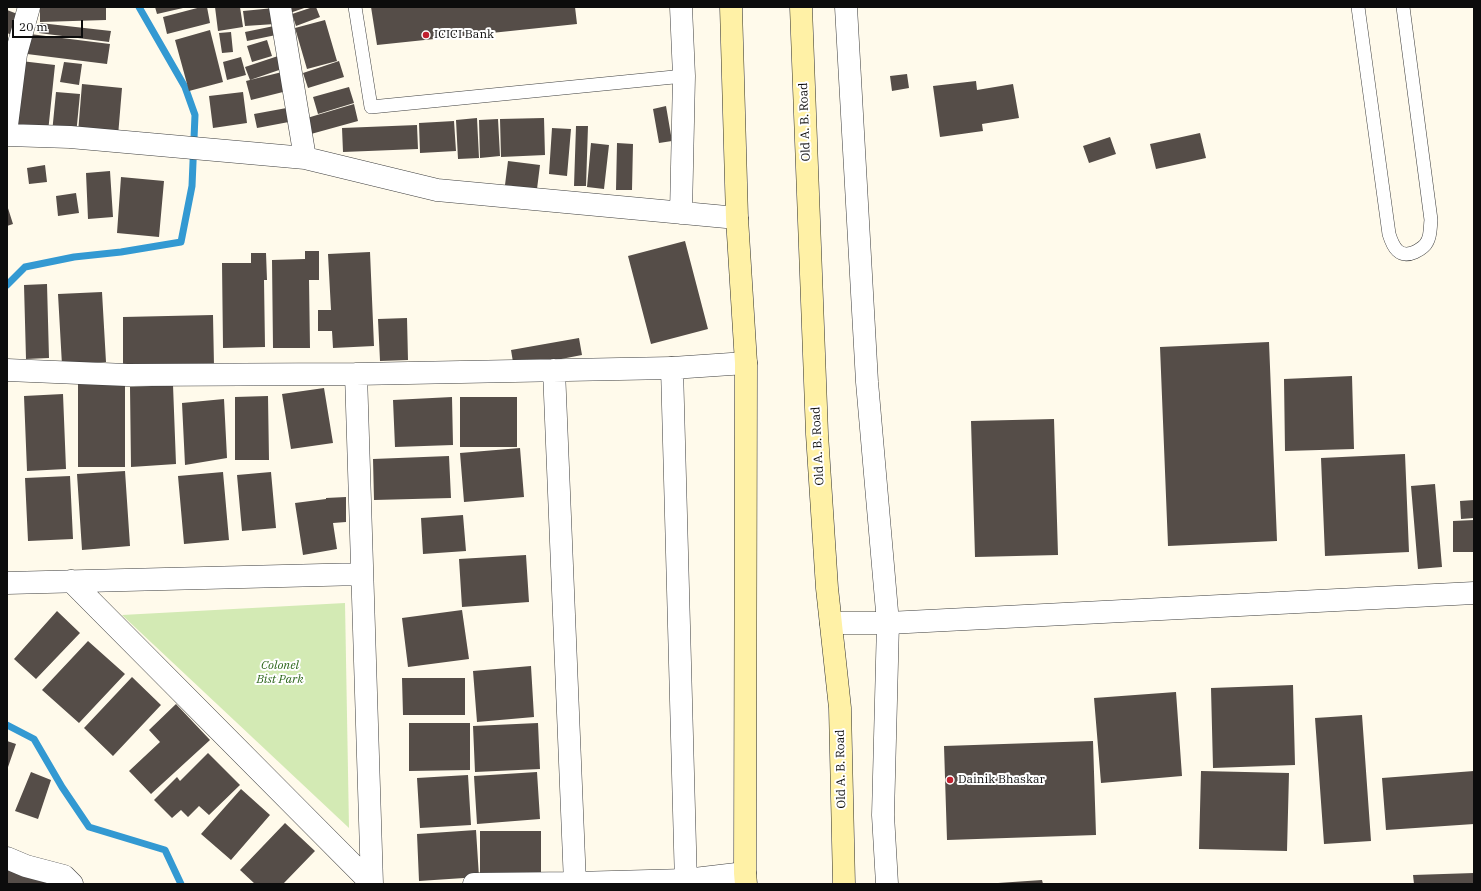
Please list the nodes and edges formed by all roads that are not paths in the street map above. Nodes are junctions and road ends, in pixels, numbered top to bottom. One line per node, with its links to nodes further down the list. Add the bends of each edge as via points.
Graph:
1 (29, 7): 11 (street, via 16,54)
2 (280, 7): 13 (street)
3 (355, 7): 10 (lane, via 371,107)
4 (682, 7): 10 (street)
5 (731, 7): 15 (main road)
6 (801, 7): 25 (main road, Old A. B. Road, via 817,434)
7 (846, 7): 26 (street, via 867,382)
8 (1358, 7): 9 (lane, via 1389,234 1392,245 1399,253 1409,255 1427,243 1431,220)
9 (1403, 7)
10 (684, 76): 14 (street)
11 (7, 125)
12 (7, 135): 13 (street)
13 (305, 158): 14 (street, via 438,190)
14 (681, 213): 15 (street)
15 (736, 218): 16 (main road)
16 (746, 363): 17 (street); 28 (main road)
17 (672, 368): 19 (street); 30 (street)
18 (7, 370): 20 (street, via 127,375)
19 (554, 370): 20 (street); 33 (street)
20 (356, 374): 21 (street)
21 (362, 574): 22 (street); 31 (street)
22 (71, 581): 23 (street); 31 (street)
23 (7, 583)
24 (1474, 593): 26 (street)
25 (831, 622): 26 (street); 34 (main road, Old A. B. Road, via 840,708)
26 (888, 622): 35 (street, via 883,815)
27 (7, 858): 29 (street)
28 (745, 878): 30 (street)
29 (66, 881)
30 (686, 882): 33 (street)
31 (372, 884)
32 (474, 884): 33 (street)
33 (575, 884)
34 (844, 884)
35 (887, 884)

